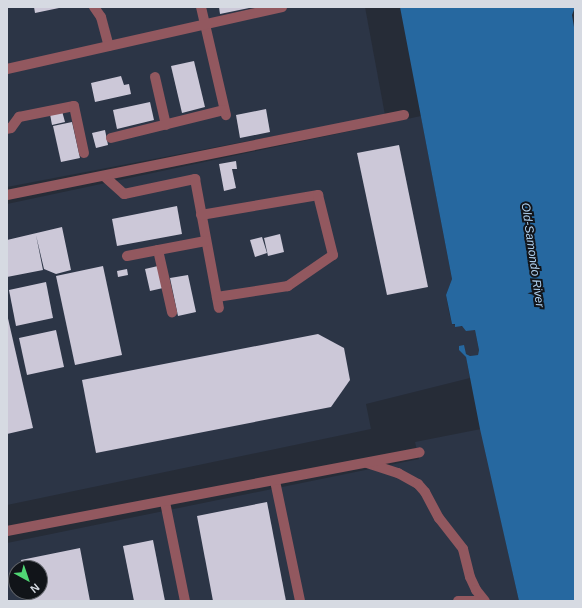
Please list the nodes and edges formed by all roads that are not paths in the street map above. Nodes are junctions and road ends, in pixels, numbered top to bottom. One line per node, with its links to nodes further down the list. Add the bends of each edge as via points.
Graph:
1 (94, 7): 5 (lane, via 101,17)
2 (201, 7): 4 (lane)
3 (282, 7): 4 (lane)
4 (205, 24): 5 (lane); 9 (lane, via 225,113)
5 (109, 46): 6 (lane)
6 (7, 69)
7 (155, 77): 9 (lane)
8 (404, 115): 13 (lane)
9 (166, 125): 11 (lane)
10 (7, 129): 12 (lane, via 11,128 19,117 74,106)
11 (111, 138)
12 (84, 152)
13 (104, 176): 14 (lane); 15 (lane, via 124,194 195,180)
14 (7, 195)
15 (202, 215): 16 (lane); 19 (lane, via 318,195 333,255 288,286)
16 (206, 241): 17 (lane); 19 (lane)
17 (158, 250): 18 (lane); 21 (lane)
18 (127, 256)
19 (217, 296): 20 (lane)
20 (219, 308)
21 (172, 312)
22 (420, 452): 23 (lane)
23 (366, 463): 24 (lane); 31 (lane, via 398,473 418,484 425,492 439,518 462,549 470,577)
24 (274, 481): 25 (lane); 28 (lane)
25 (165, 502): 26 (lane); 27 (lane)
26 (7, 531)
27 (185, 601)
28 (300, 601)
29 (458, 601): 30 (lane)
30 (475, 601)
31 (485, 601)

